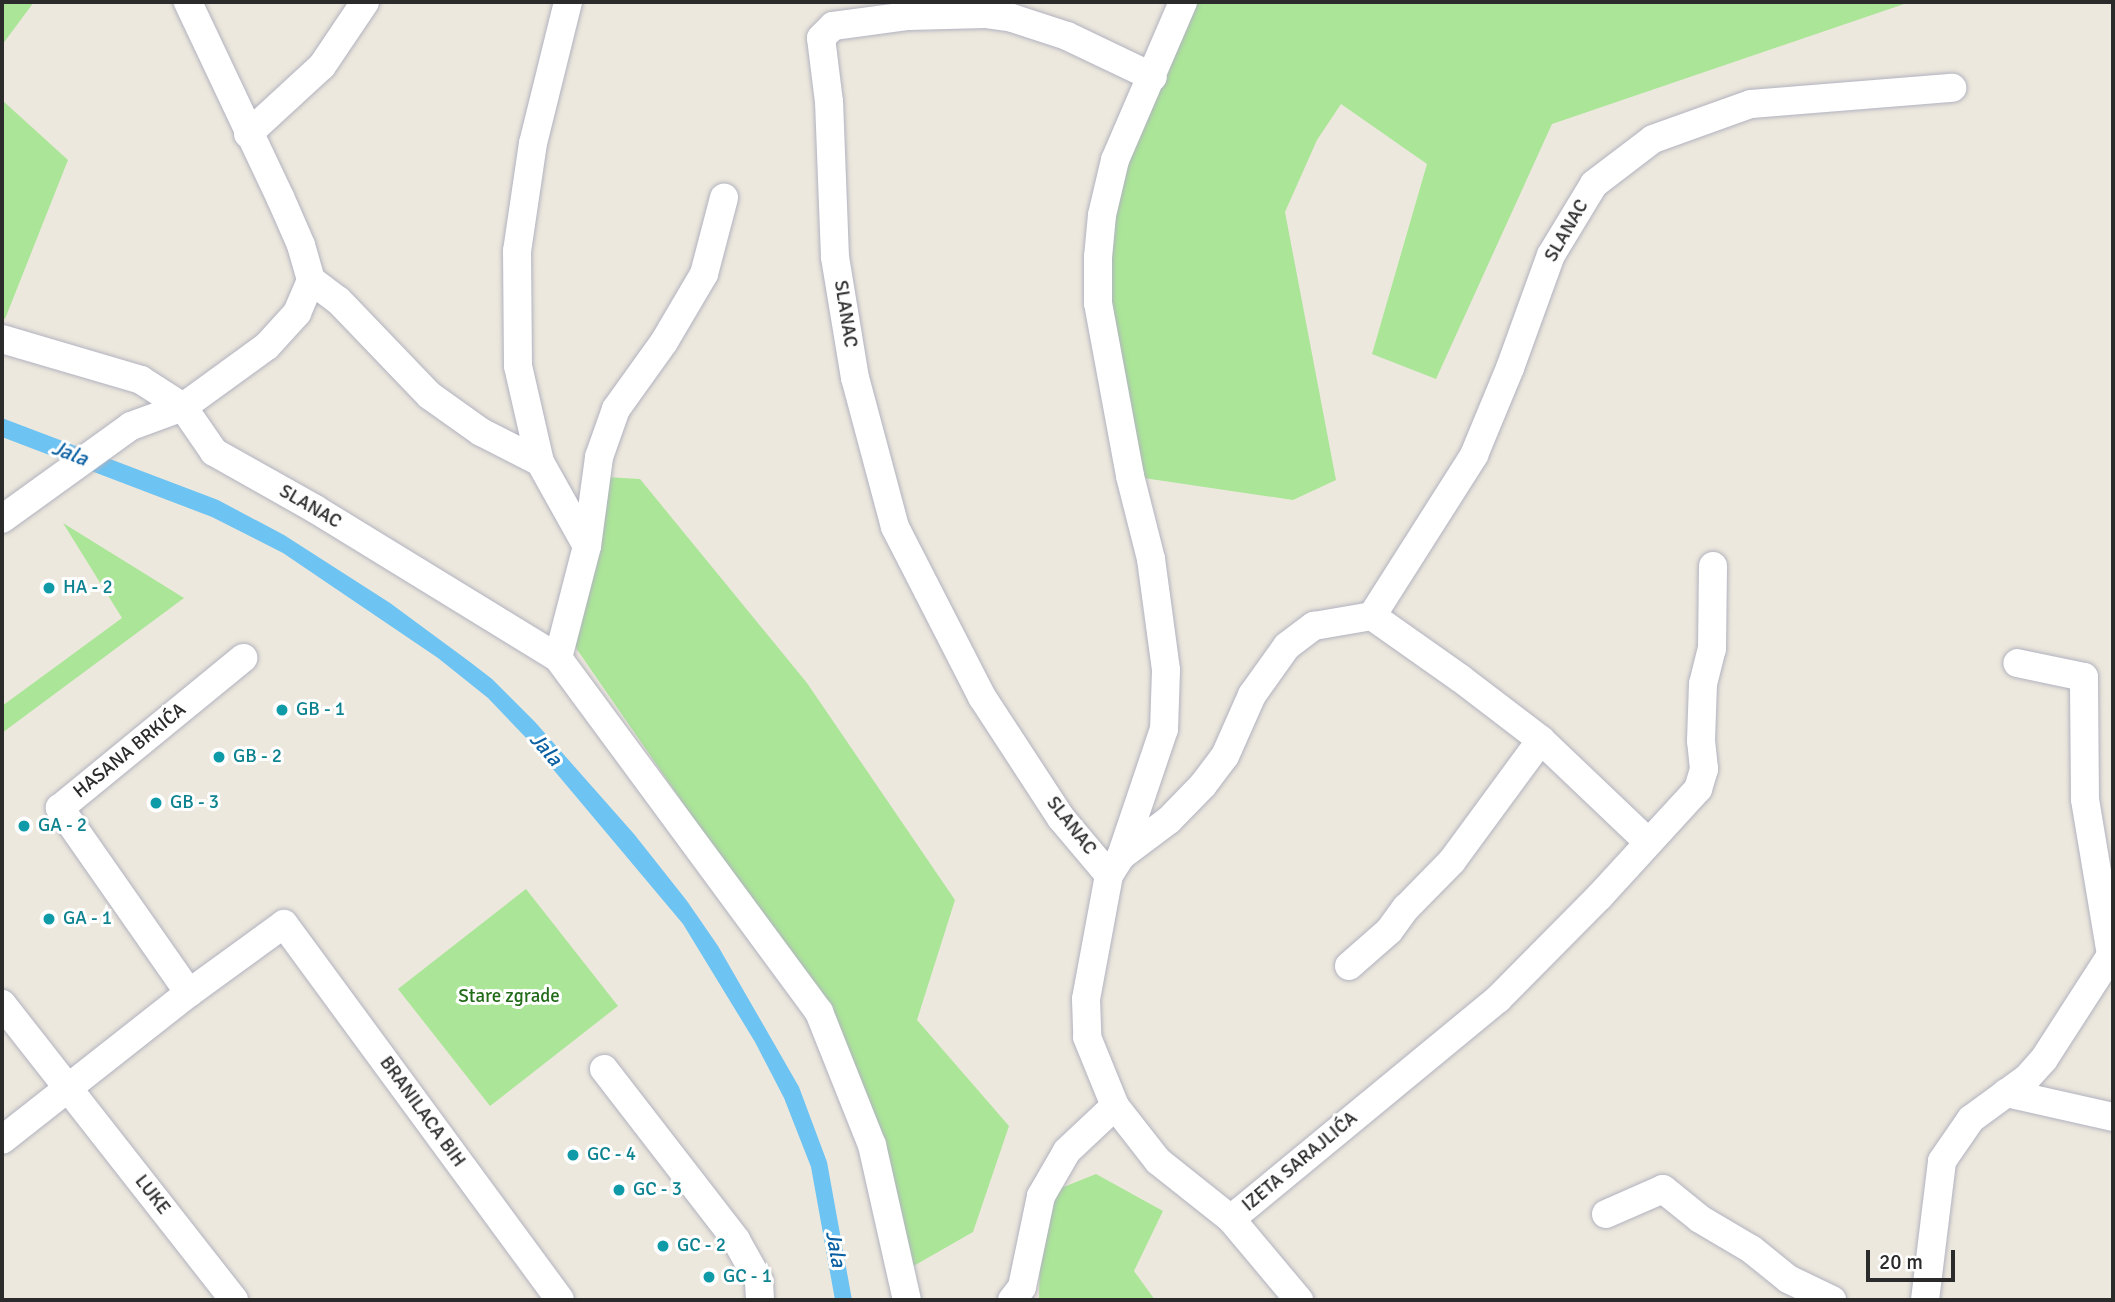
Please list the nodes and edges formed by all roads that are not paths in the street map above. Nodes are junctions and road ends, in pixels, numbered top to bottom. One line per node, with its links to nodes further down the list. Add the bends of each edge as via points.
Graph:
1 (188, 2): 7 (street)
2 (365, 2): 7 (street, via 323,66)
3 (568, 2): 12 (street, via 534,143 517,251 518,366)
4 (1183, 2): 5 (street, SLANAC)
5 (1153, 77): 22 (street, SLANAC, via 1115,160 1098,257 1098,303 1130,476 1153,570 1166,670 1164,729); 22 (street, SLANAC, via 1068,36 985,14 908,16 833,26 821,38 829,102 835,257 855,378 895,527 982,697 1061,818)
6 (1952, 88): 16 (street, SLANAC, via 1751,104 1653,139 1594,184 1550,255 1474,455)
7 (248, 134): 9 (street, via 301,245)
8 (724, 198): 14 (street, via 704,274 664,342 616,409 599,457)
9 (311, 280): 11 (street, via 297,313 267,346); 12 (street, via 338,300 429,395 481,432)
10 (2, 338): 11 (street, via 141,380)
11 (183, 407): 13 (street, via 131,426); 18 (street, SLANAC, via 214,452)
12 (540, 462): 14 (street)
13 (2, 520)
14 (587, 546): 18 (street)
15 (1713, 566): 21 (street, via 1712,649 1703,684 1704,769 1698,789)
16 (1372, 616): 20 (street); 22 (street, SLANAC, via 1314,626 1287,646 1252,695 1225,756 1203,785)
17 (243, 658): 24 (street, HASANA BRKIĆA, via 60,808)
18 (558, 658): 37 (street, SLANAC, via 819,1012 872,1145)
19 (2017, 663): 28 (street, via 2084,677 2085,799 2111,955 2044,1059)
20 (1541, 740): 21 (street); 23 (street, via 1452,861 1390,931)
21 (1647, 841): 33 (street, IZETA SARAJLIĆA, via 1498,999)
22 (1115, 866): 29 (street, SLANAC, via 1086,999 1087,1037)
23 (1349, 966)
24 (189, 993): 27 (street); 35 (street, BRANILACA BIH, via 284,924)
25 (2, 1004): 27 (street, LUKE)
26 (604, 1069): 36 (street, via 736,1240 759,1281)
27 (70, 1090): 31 (street); 34 (street, LUKE)
28 (2006, 1093): 30 (street); 41 (street, via 1971,1119 1942,1161)
29 (1115, 1106): 33 (street, SLANAC, via 1158,1161); 38 (street, via 1068,1151 1041,1196 1022,1287)
30 (2113, 1117)
31 (2, 1140)
32 (1606, 1214): 40 (street, via 1663,1189 1788,1279)
33 (1231, 1219): 39 (street, IZETA SARAJLIĆA)
34 (234, 1300)
35 (560, 1300)
36 (760, 1300)
37 (907, 1300)
38 (1012, 1300)
39 (1299, 1300)
40 (1832, 1300)
41 (1925, 1300)

